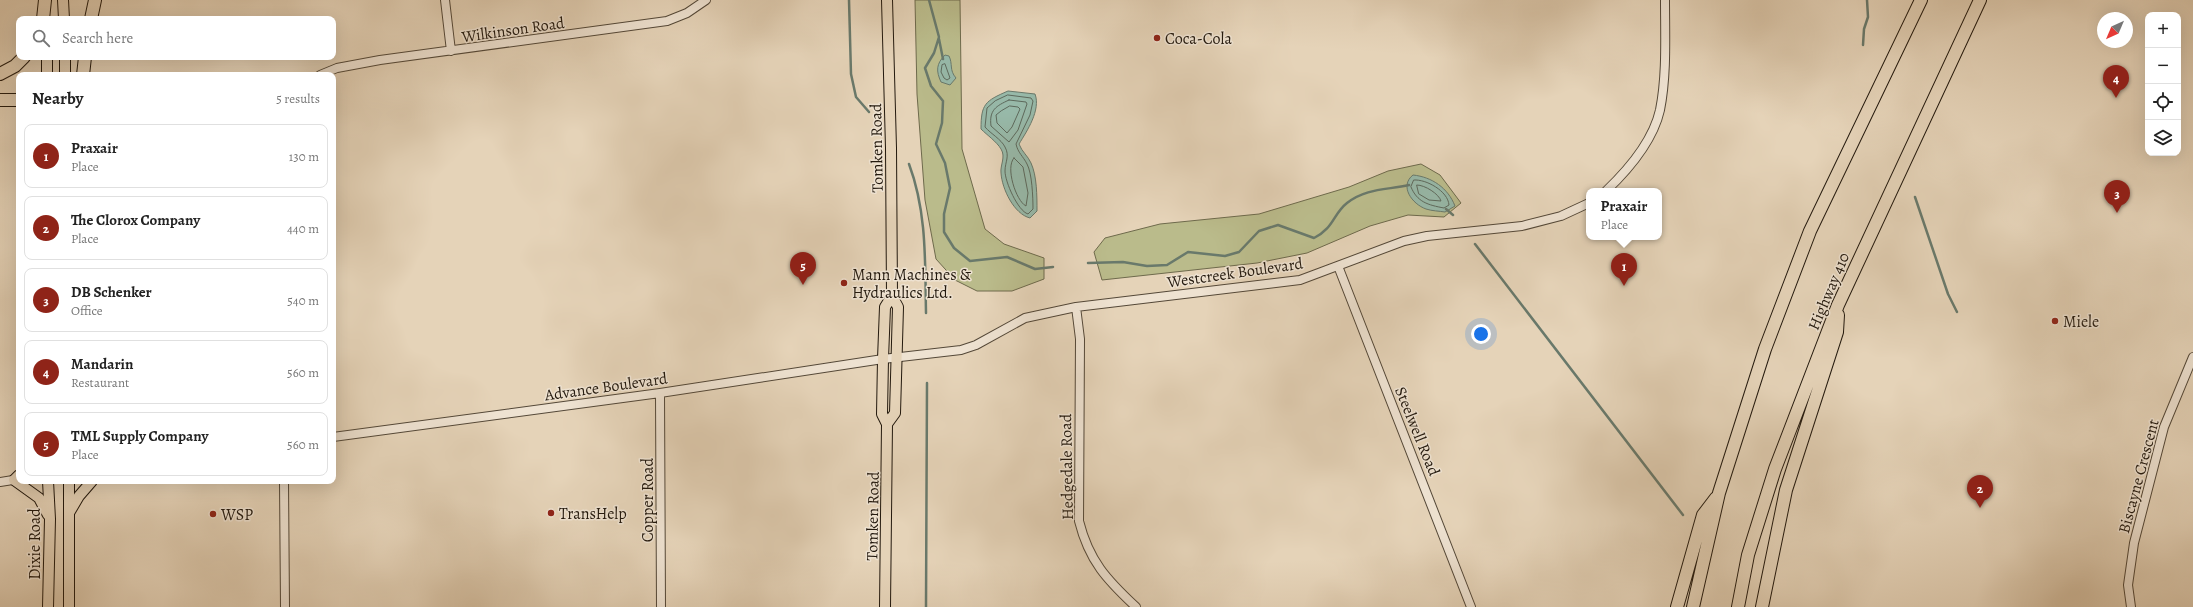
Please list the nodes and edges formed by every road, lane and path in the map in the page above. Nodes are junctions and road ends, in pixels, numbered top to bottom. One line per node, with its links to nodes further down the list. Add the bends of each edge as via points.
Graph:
1 (46, 0): 10 (highway); 11 (main road)
2 (63, 0): 12 (main road)
3 (95, 0): 13 (highway)
4 (445, 0): 14 (street)
5 (706, 0): 14 (street, Wilkinson Road, via 687,13 667,21)
6 (887, 0): 29 (main road, Tomken Road)
7 (1665, 0): 26 (street, via 1664,70 1660,110 1636,157)
8 (1921, 0): 45 (highway, via 1810,231 1765,349)
9 (1980, 0): 30 (highway, Highway 410)
10 (43, 16)
11 (47, 16)
12 (64, 16)
13 (92, 16)
14 (451, 51): 22 (street, Wilkinson Road, via 350,65)
15 (21, 60): 23 (highway)
16 (47, 60): 19 (main road)
17 (65, 60): 20 (main road)
18 (85, 60): 21 (highway)
19 (47, 72)
20 (66, 72)
21 (83, 72)
22 (327, 72)
23 (0, 74)
24 (0, 100): 25 (highway)
25 (16, 100)
26 (1609, 188)
27 (1586, 204): 28 (street, Westcreek Boulevard, via 1561,216 1522,226 1427,236 1404,241)
28 (1338, 266): 31 (street, Westcreek Boulevard, via 1300,280); 54 (street, Steelwell Road)
29 (892, 296): 32 (main road, Tomken Road, via 898,307); 34 (main road, Tomken Road, via 885,307)
30 (1838, 305): 57 (highway, Highway 410, via 1775,469 1748,555); 58 (highway, via 1837,332 1786,490)
31 (1076, 307): 32 (street, Westcreek Boulevard, via 1025,318 976,345 961,350); 53 (street, Hedgedale Road, via 1080,340 1080,522 1084,542 1102,573)
32 (897, 357): 34 (street, Westcreek Boulevard); 36 (main road, Tomken Road, via 896,413)
33 (2193, 357): 59 (street, Biscayne Crescent, via 2164,427 2134,543 2128,585)
34 (883, 359): 35 (street, Advance Boulevard); 36 (main road, Tomken Road, via 882,414)
35 (660, 393): 37 (street, Advance Boulevard); 51 (street, Copper Road)
36 (888, 424): 52 (main road, Tomken Road)
37 (336, 437)
38 (16, 478): 39 (street)
39 (0, 482)
40 (24, 484): 47 (main road, via 39,498)
41 (48, 484): 47 (main road, Dixie Road)
42 (68, 484): 46 (main road)
43 (89, 484): 46 (main road)
44 (284, 484): 50 (street)
45 (1719, 494): 55 (highway, via 1703,515); 56 (highway)
46 (69, 513): 49 (main road)
47 (50, 519): 48 (main road, Dixie Road)
48 (48, 607)
49 (69, 607)
50 (285, 607)
51 (661, 607)
52 (886, 607)
53 (1136, 607)
54 (1471, 607)
55 (1677, 607)
56 (1693, 607)
57 (1738, 607)
58 (1762, 607)
59 (2131, 607)

